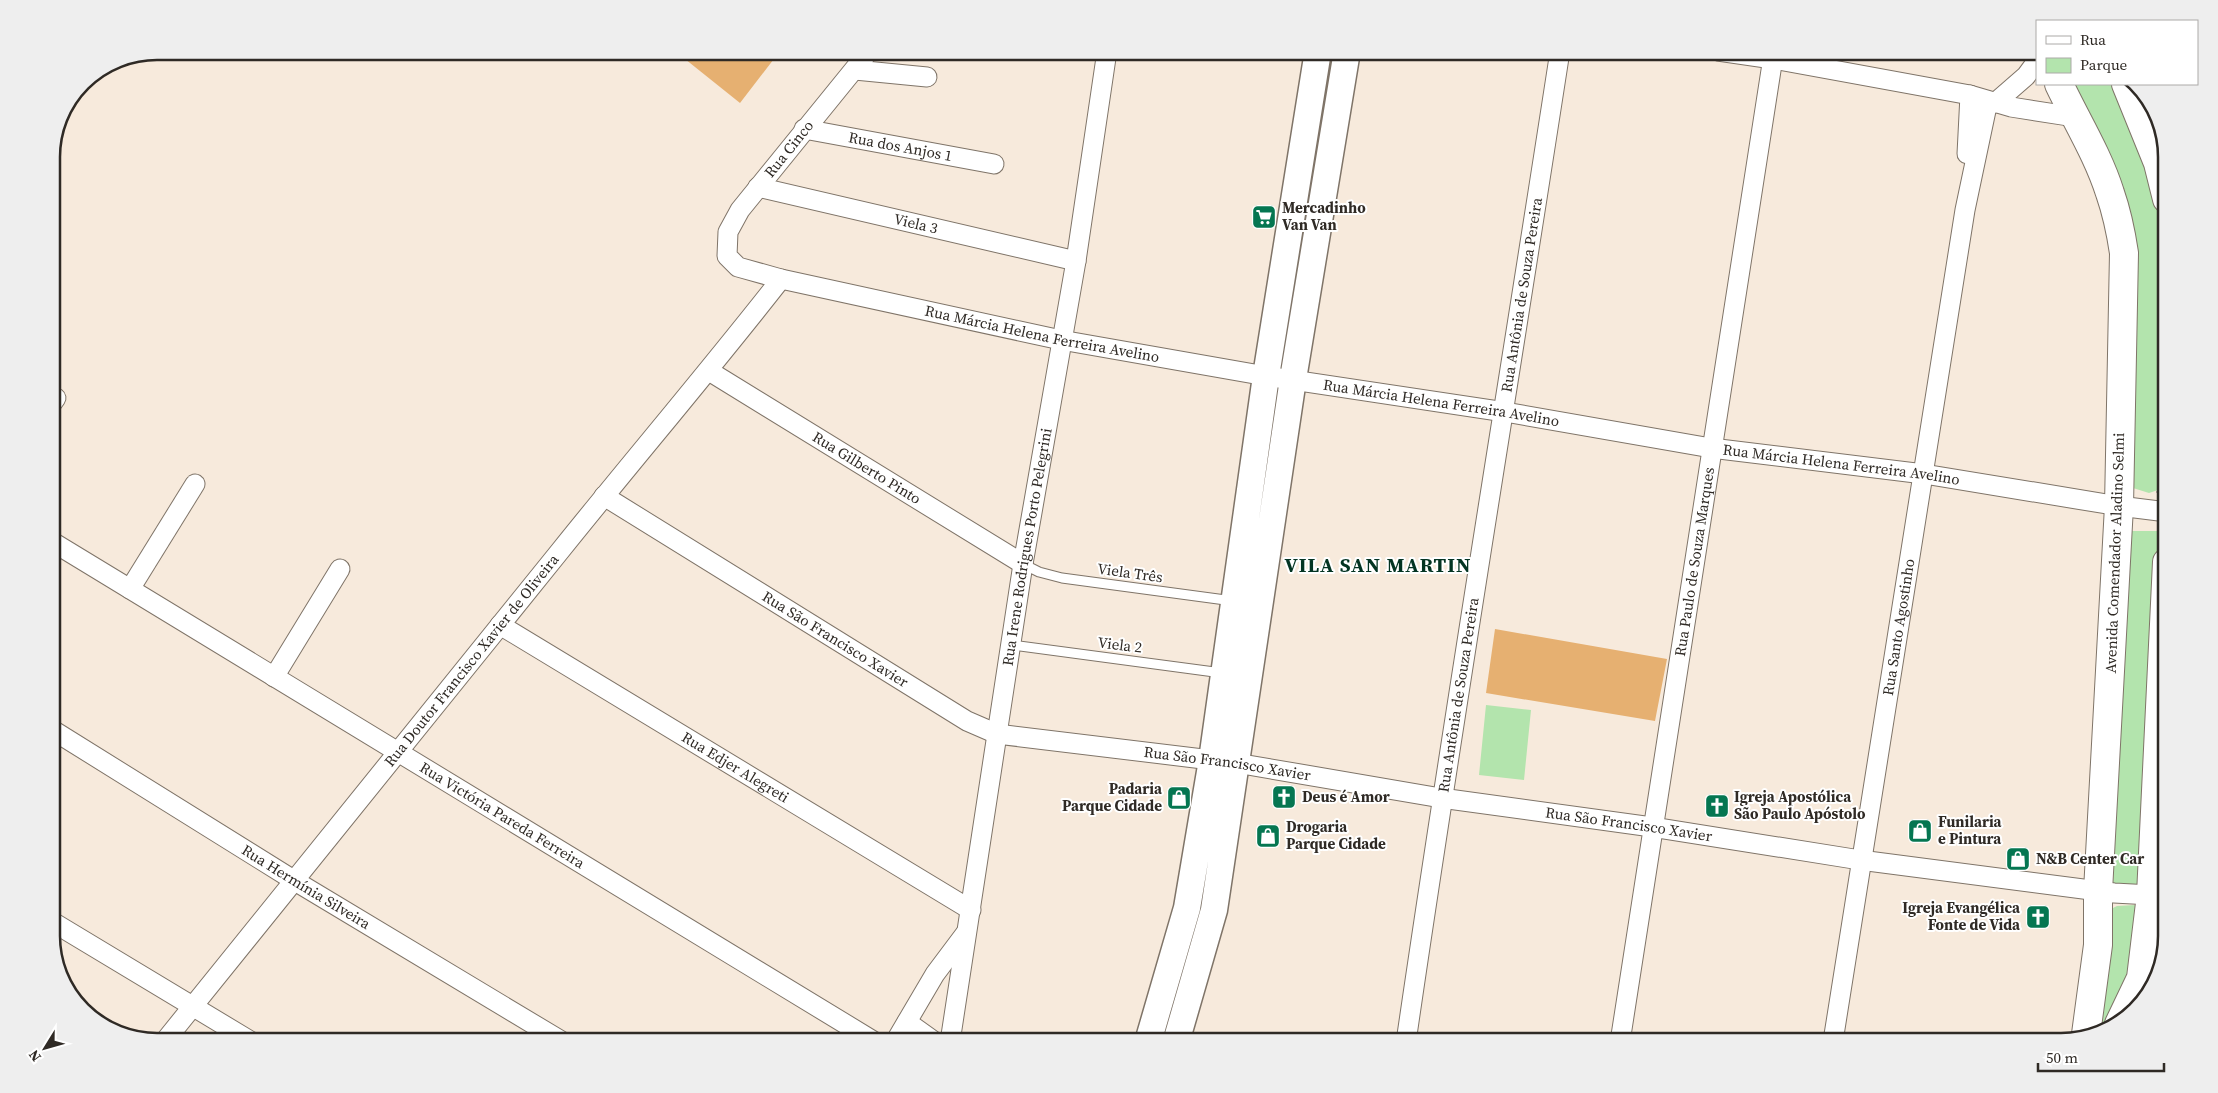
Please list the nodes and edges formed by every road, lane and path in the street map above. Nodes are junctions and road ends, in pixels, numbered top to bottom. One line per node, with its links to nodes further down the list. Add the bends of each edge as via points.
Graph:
1 (862, 60): 9 (street, Rua Cinco)
2 (1106, 60): 20 (street, Rua Irene Rodrigues Porto Pelegrini)
3 (1317, 60): 24 (main road)
4 (1346, 60): 25 (main road)
5 (1559, 60): 26 (street, Rua Antônia de Souza Pereira)
6 (1773, 60): 27 (street, Rua Paulo de Souza Marques)
7 (1797, 60): 13 (street)
8 (2036, 62): 13 (street, via 2026,76)
9 (855, 70): 10 (street); 15 (street, Rua Cinco)
10 (927, 76)
11 (2059, 85): 14 (main road, Avenida Comendador Aladino Selmi)
12 (2127, 86): 16 (main road)
13 (1984, 100): 14 (street); 28 (street, Rua Santo Agostinho)
14 (2075, 117): 33 (main road, Avenida Comendador Aladino Selmi, via 2110,191 2124,253)
15 (804, 129): 17 (street, Rua dos Anjos 1); 18 (street, Rua Cinco)
16 (2158, 163)
17 (994, 164)
18 (758, 187): 19 (street, Rua Cinco, via 728,232); 20 (street, Viela 3)
19 (727, 256): 21 (street, Rua Márcia Helena Ferreira Avelino, via 738,267)
20 (1076, 261): 22 (street, Rua Irene Rodrigues Porto Pelegrini)
21 (780, 279): 22 (street, Rua Márcia Helena Ferreira Avelino); 23 (street, Rua Doutor Francisco Xavier de Oliveira)
22 (1061, 340): 24 (street, Rua Márcia Helena Ferreira Avelino); 36 (street, Rua Irene Rodrigues Porto Pelegrini)
23 (709, 371): 32 (street, Rua Doutor Francisco Xavier de Oliveira); 36 (street, Rua Gilberto Pinto)
24 (1266, 376): 25 (street, Rua Márcia Helena Ferreira Avelino); 39 (main road)
25 (1293, 379): 26 (street, Rua Márcia Helena Ferreira Avelino); 48 (main road)
26 (1505, 412): 27 (street, Rua Márcia Helena Ferreira Avelino); 49 (street, Rua Antônia de Souza Pereira)
27 (1711, 448): 28 (street, Rua Márcia Helena Ferreira Avelino); 50 (street, Rua Paulo de Souza Marques)
28 (1924, 474): 33 (street, Rua Márcia Helena Ferreira Avelino); 51 (street, Rua Santo Agostinho)
29 (195, 484): 38 (street)
30 (2158, 492): 31 (path)
31 (2152, 495)
32 (604, 496): 40 (street, Rua Doutor Francisco Xavier de Oliveira); 45 (street, Rua São Francisco Xavier, via 968,721)
33 (2119, 506): 34 (street, Rua Márcia Helena Ferreira Avelino); 53 (main road, Avenida Comendador Aladino Selmi)
34 (2158, 511)
35 (60, 546): 38 (street, Rua Victória Pareda Ferreira)
36 (1024, 564): 39 (lane, Viela Três, via 1062,578); 41 (street, Rua Irene Rodrigues Porto Pelegrini)
37 (340, 569): 43 (street)
38 (130, 589): 43 (street, Rua Victória Pareda Ferreira)
39 (1235, 601): 42 (main road)
40 (500, 625): 47 (street, Rua Doutor Francisco Xavier de Oliveira); 55 (street, Rua Edjer Alegreti)
41 (1012, 645): 42 (lane, Viela 2); 45 (street, Rua Irene Rodrigues Porto Pelegrini)
42 (1225, 674): 48 (main road)
43 (274, 677): 47 (street, Rua Victória Pareda Ferreira)
44 (60, 734): 52 (street, Rua Hermínia Silveira)
45 (997, 734): 48 (street, Rua São Francisco Xavier); 55 (street, Rua Irene Rodrigues Porto Pelegrini)
46 (2158, 750): 54 (main road)
47 (396, 752): 52 (street, Rua Doutor Francisco Xavier de Oliveira); 65 (street, Rua Victória Pareda Ferreira)
48 (1224, 761): 49 (street, Rua São Francisco Xavier); 69 (main road, via 1187,908); 70 (main road, via 1214,910)
49 (1441, 798): 50 (street, Rua São Francisco Xavier); 71 (street, Rua Antônia de Souza Pereira)
50 (1652, 827): 51 (street, Rua São Francisco Xavier); 72 (street, Rua Paulo de Souza Marques)
51 (1860, 860): 53 (street, Rua São Francisco Xavier); 73 (street, Rua Santo Agostinho)
52 (295, 881): 58 (street, Rua Doutor Francisco Xavier de Oliveira); 64 (street, Rua Hermínia Silveira)
53 (2098, 891): 54 (street, Rua São Francisco Xavier); 61 (main road, Avenida Comendador Aladino Selmi, via 2098,945)
54 (2151, 896): 59 (main road, via 2141,978)
55 (971, 910): 57 (street, Rua Irene Rodrigues Porto Pelegrini)
56 (60, 926): 58 (street)
57 (967, 932): 60 (street); 68 (street, Rua Irene Rodrigues Porto Pelegrini)
58 (193, 1007): 62 (street, Rua Doutor Francisco Xavier de Oliveira); 63 (street)
59 (2127, 1007)
60 (907, 1022): 66 (street); 67 (street)
61 (2085, 1030)
62 (171, 1033)
63 (237, 1033)
64 (548, 1033)
65 (860, 1033)
66 (900, 1033)
67 (922, 1033)
68 (951, 1033)
69 (1151, 1033)
70 (1179, 1033)
71 (1407, 1033)
72 (1621, 1033)
73 (1834, 1033)

